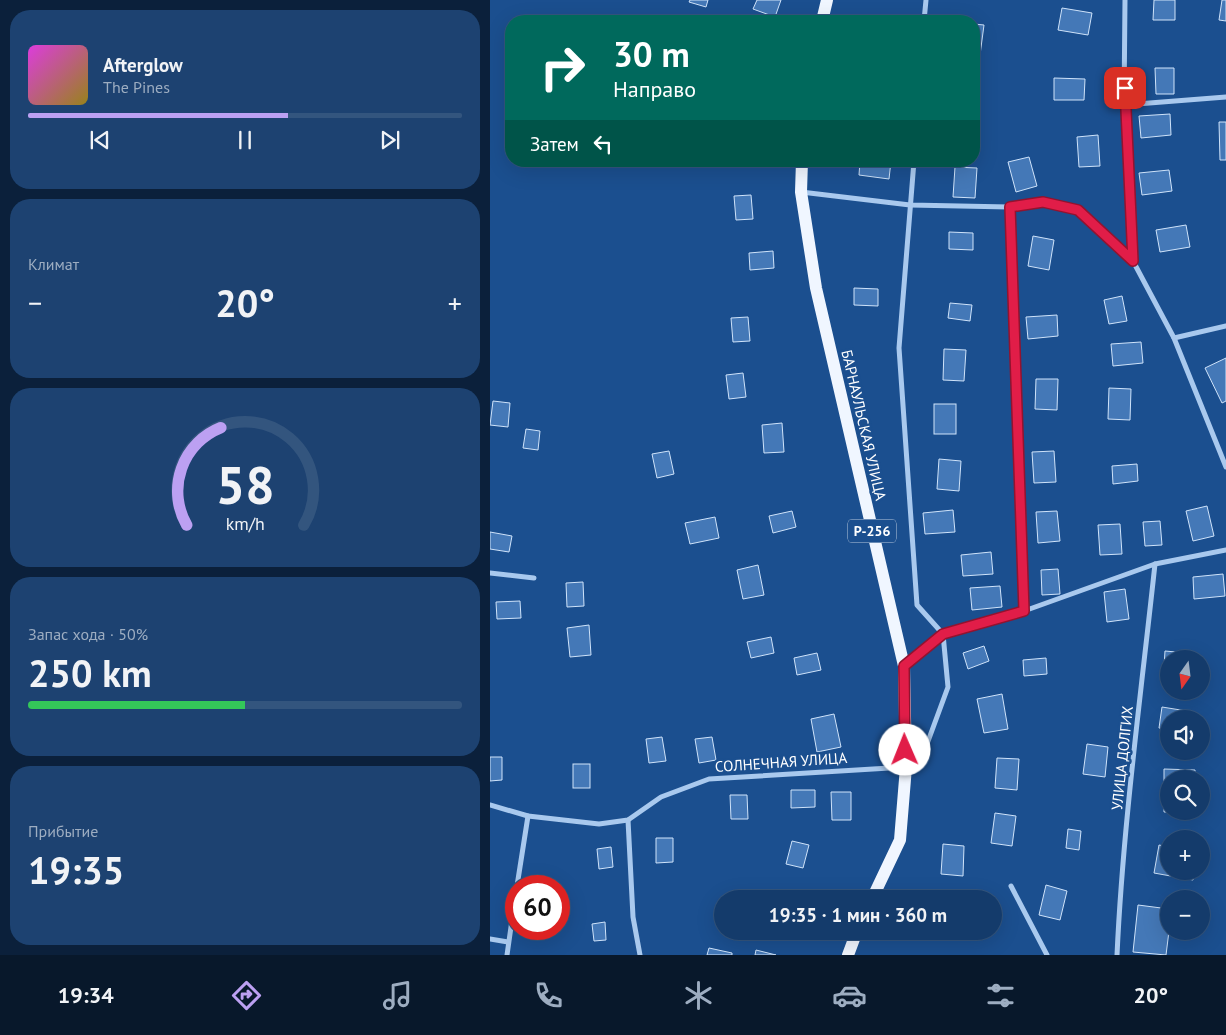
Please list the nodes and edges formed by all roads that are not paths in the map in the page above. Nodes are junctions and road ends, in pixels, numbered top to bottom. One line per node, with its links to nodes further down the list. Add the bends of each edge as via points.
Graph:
1 (827, 0): 4 (main road)
2 (926, 0): 5 (street)
3 (1125, 0): 7 (street)
4 (823, 15)
5 (925, 15)
6 (1226, 97): 7 (street)
7 (1124, 105): 13 (street)
8 (802, 167): 10 (main road, БАРНАУЛЬСКАЯ УЛИЦА / Р-256)
9 (913, 167): 11 (street)
10 (801, 192): 11 (street); 23 (main road, БАРНАУЛЬСКАЯ УЛИЦА / Р-256, via 816,288)
11 (910, 205): 12 (street); 22 (street, via 899,348 917,605)
12 (1010, 207): 13 (street, via 1043,202 1078,210); 21 (street)
13 (1133, 261): 15 (street)
14 (1226, 326): 15 (street)
15 (1174, 338): 16 (street)
16 (1226, 468)
17 (1226, 550): 18 (street)
18 (1155, 564): 21 (street); 38 (street, УЛИЦА ДОЛГИХ)
19 (490, 573): 20 (street)
20 (534, 578)
21 (1024, 611): 22 (street)
22 (943, 634): 23 (street); 24 (street, via 948,687 927,744)
23 (904, 666): 24 (main road, БАРНАУЛЬСКАЯ УЛИЦА / Р-256)
24 (906, 767): 27 (street, СОЛНЕЧНАЯ УЛИЦА, via 709,778 661,797); 30 (main road, БАРНАУЛЬСКАЯ УЛИЦА / Р-256, via 900,840)
25 (490, 805): 26 (street, СОЛНЕЧНАЯ УЛИЦА)
26 (528, 816): 27 (street, СОЛНЕЧНАЯ УЛИЦА, via 599,824); 28 (street)
27 (628, 820): 35 (street, via 633,916)
28 (519, 875)
29 (1010, 886): 37 (street)
30 (876, 890)
31 (490, 940): 33 (street)
32 (854, 940): 36 (main road)
33 (508, 942): 34 (street)
34 (507, 955)
35 (640, 955)
36 (848, 955)
37 (1047, 955)
38 (1116, 955)

